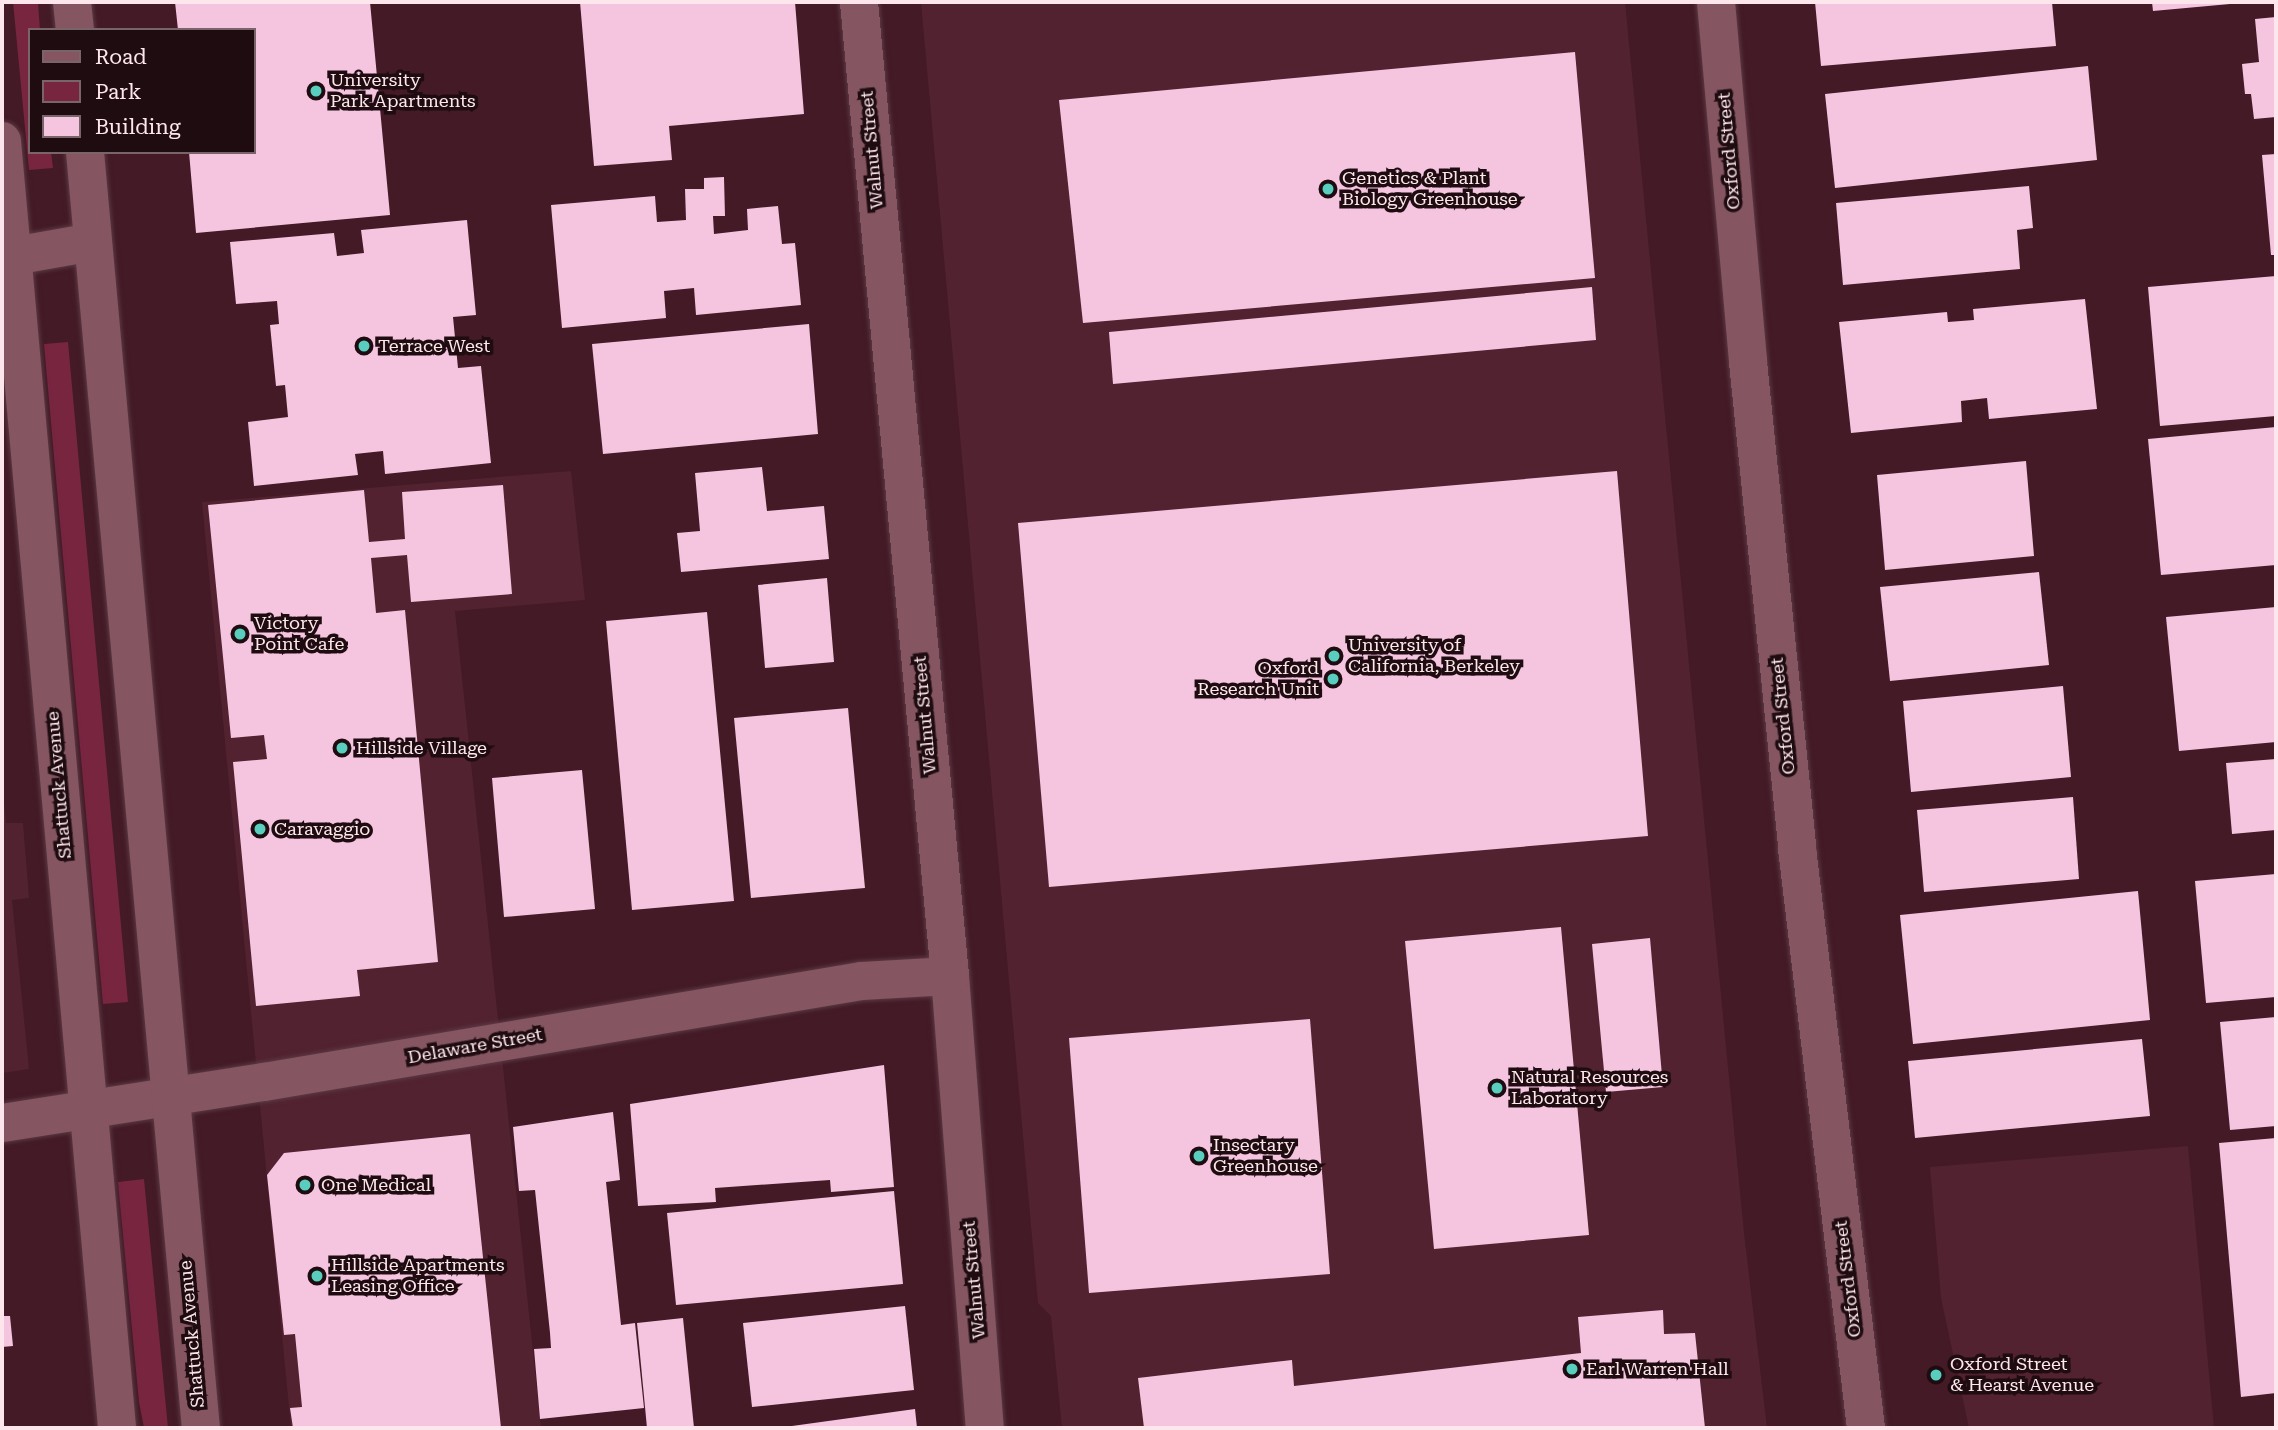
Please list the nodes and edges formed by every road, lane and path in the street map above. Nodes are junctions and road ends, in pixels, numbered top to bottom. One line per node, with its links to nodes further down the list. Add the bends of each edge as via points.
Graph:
1 (72, 2): 4 (street)
2 (859, 2): 9 (street, Walnut Street)
3 (1716, 2): 16 (street, Oxford Street, via 1795,834)
4 (75, 28)
5 (2, 141): 8 (street, Shattuck Avenue)
6 (85, 154): 7 (street, Shattuck Avenue)
7 (93, 242): 8 (street); 10 (street, Shattuck Avenue)
8 (7, 257): 11 (street, Shattuck Avenue)
9 (950, 976): 10 (street, Delaware Street, via 862,981); 15 (street, Walnut Street)
10 (170, 1097): 11 (street, Delaware Street); 14 (street, Shattuck Avenue)
11 (89, 1110): 12 (street, Delaware Street); 13 (street, Shattuck Avenue)
12 (2, 1123)
13 (117, 1428)
14 (201, 1428)
15 (985, 1428)
16 (1866, 1428)

